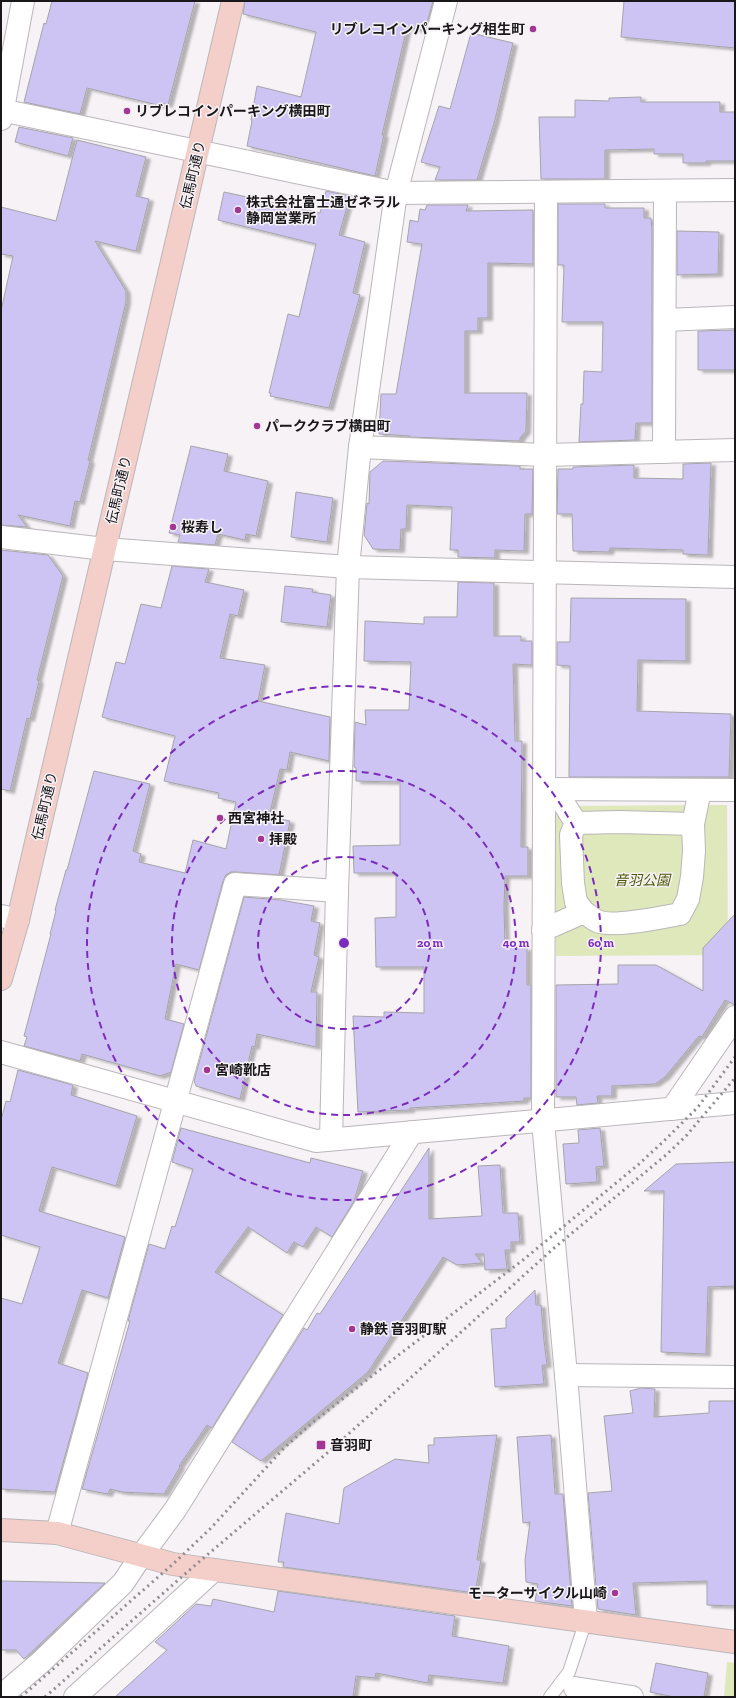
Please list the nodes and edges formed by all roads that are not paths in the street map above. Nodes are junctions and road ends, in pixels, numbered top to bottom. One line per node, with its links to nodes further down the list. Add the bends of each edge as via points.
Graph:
1 (23, 1): 4 (street)
2 (233, 1): 5 (street, 伝馬町通り)
3 (446, 1): 9 (street)
4 (2, 113): 5 (street)
5 (198, 152): 9 (street); 17 (street, 伝馬町通り)
6 (735, 190): 7 (street)
7 (665, 191): 8 (street); 11 (street)
8 (546, 192): 9 (street); 15 (street)
9 (396, 193): 12 (street)
10 (735, 317): 11 (street)
11 (665, 320): 14 (street)
12 (360, 447): 15 (street); 18 (street)
13 (735, 450): 14 (street)
14 (664, 452): 15 (street)
15 (545, 455): 19 (street)
16 (1, 536): 17 (street)
17 (105, 549): 18 (street); 28 (street, 伝馬町通り)
18 (348, 567): 19 (street); 26 (street)
19 (544, 572): 20 (street); 21 (street)
20 (735, 577)
21 (551, 789): 22 (street); 24 (street, via 561,799); 29 (street)
22 (700, 790): 23 (street); 25 (street)
23 (735, 790)
24 (576, 823): 25 (street); 27 (street, via 571,836 573,883 576,902)
25 (693, 824): 27 (street, via 692,877 688,899 680,914 619,923 598,922)
26 (337, 891): 33 (street, via 235,884); 38 (street)
27 (584, 912): 29 (street)
28 (9, 918): 30 (street, 伝馬町通り)
29 (543, 930): 36 (street)
30 (1, 979)
31 (735, 1017): 35 (street)
32 (1, 1052): 33 (street)
33 (175, 1101): 38 (street, via 316,1141); 42 (street)
34 (735, 1103): 35 (street)
35 (672, 1109): 36 (street)
36 (543, 1122): 37 (street); 39 (street)
37 (412, 1132): 38 (street); 43 (street, via 175,1510)
38 (331, 1139)
39 (566, 1375): 40 (street); 45 (street)
40 (735, 1377)
41 (1, 1530): 42 (street)
42 (57, 1533): 43 (street)
43 (141, 1556): 44 (street); 48 (street, via 123,1583 42,1662)
44 (214, 1570): 45 (street); 49 (street)
45 (586, 1620): 46 (street); 50 (lane, via 569,1672)
46 (735, 1642)
47 (575, 1688): 51 (street)
48 (1, 1696)
49 (75, 1697)
50 (550, 1697)
51 (632, 1697)

